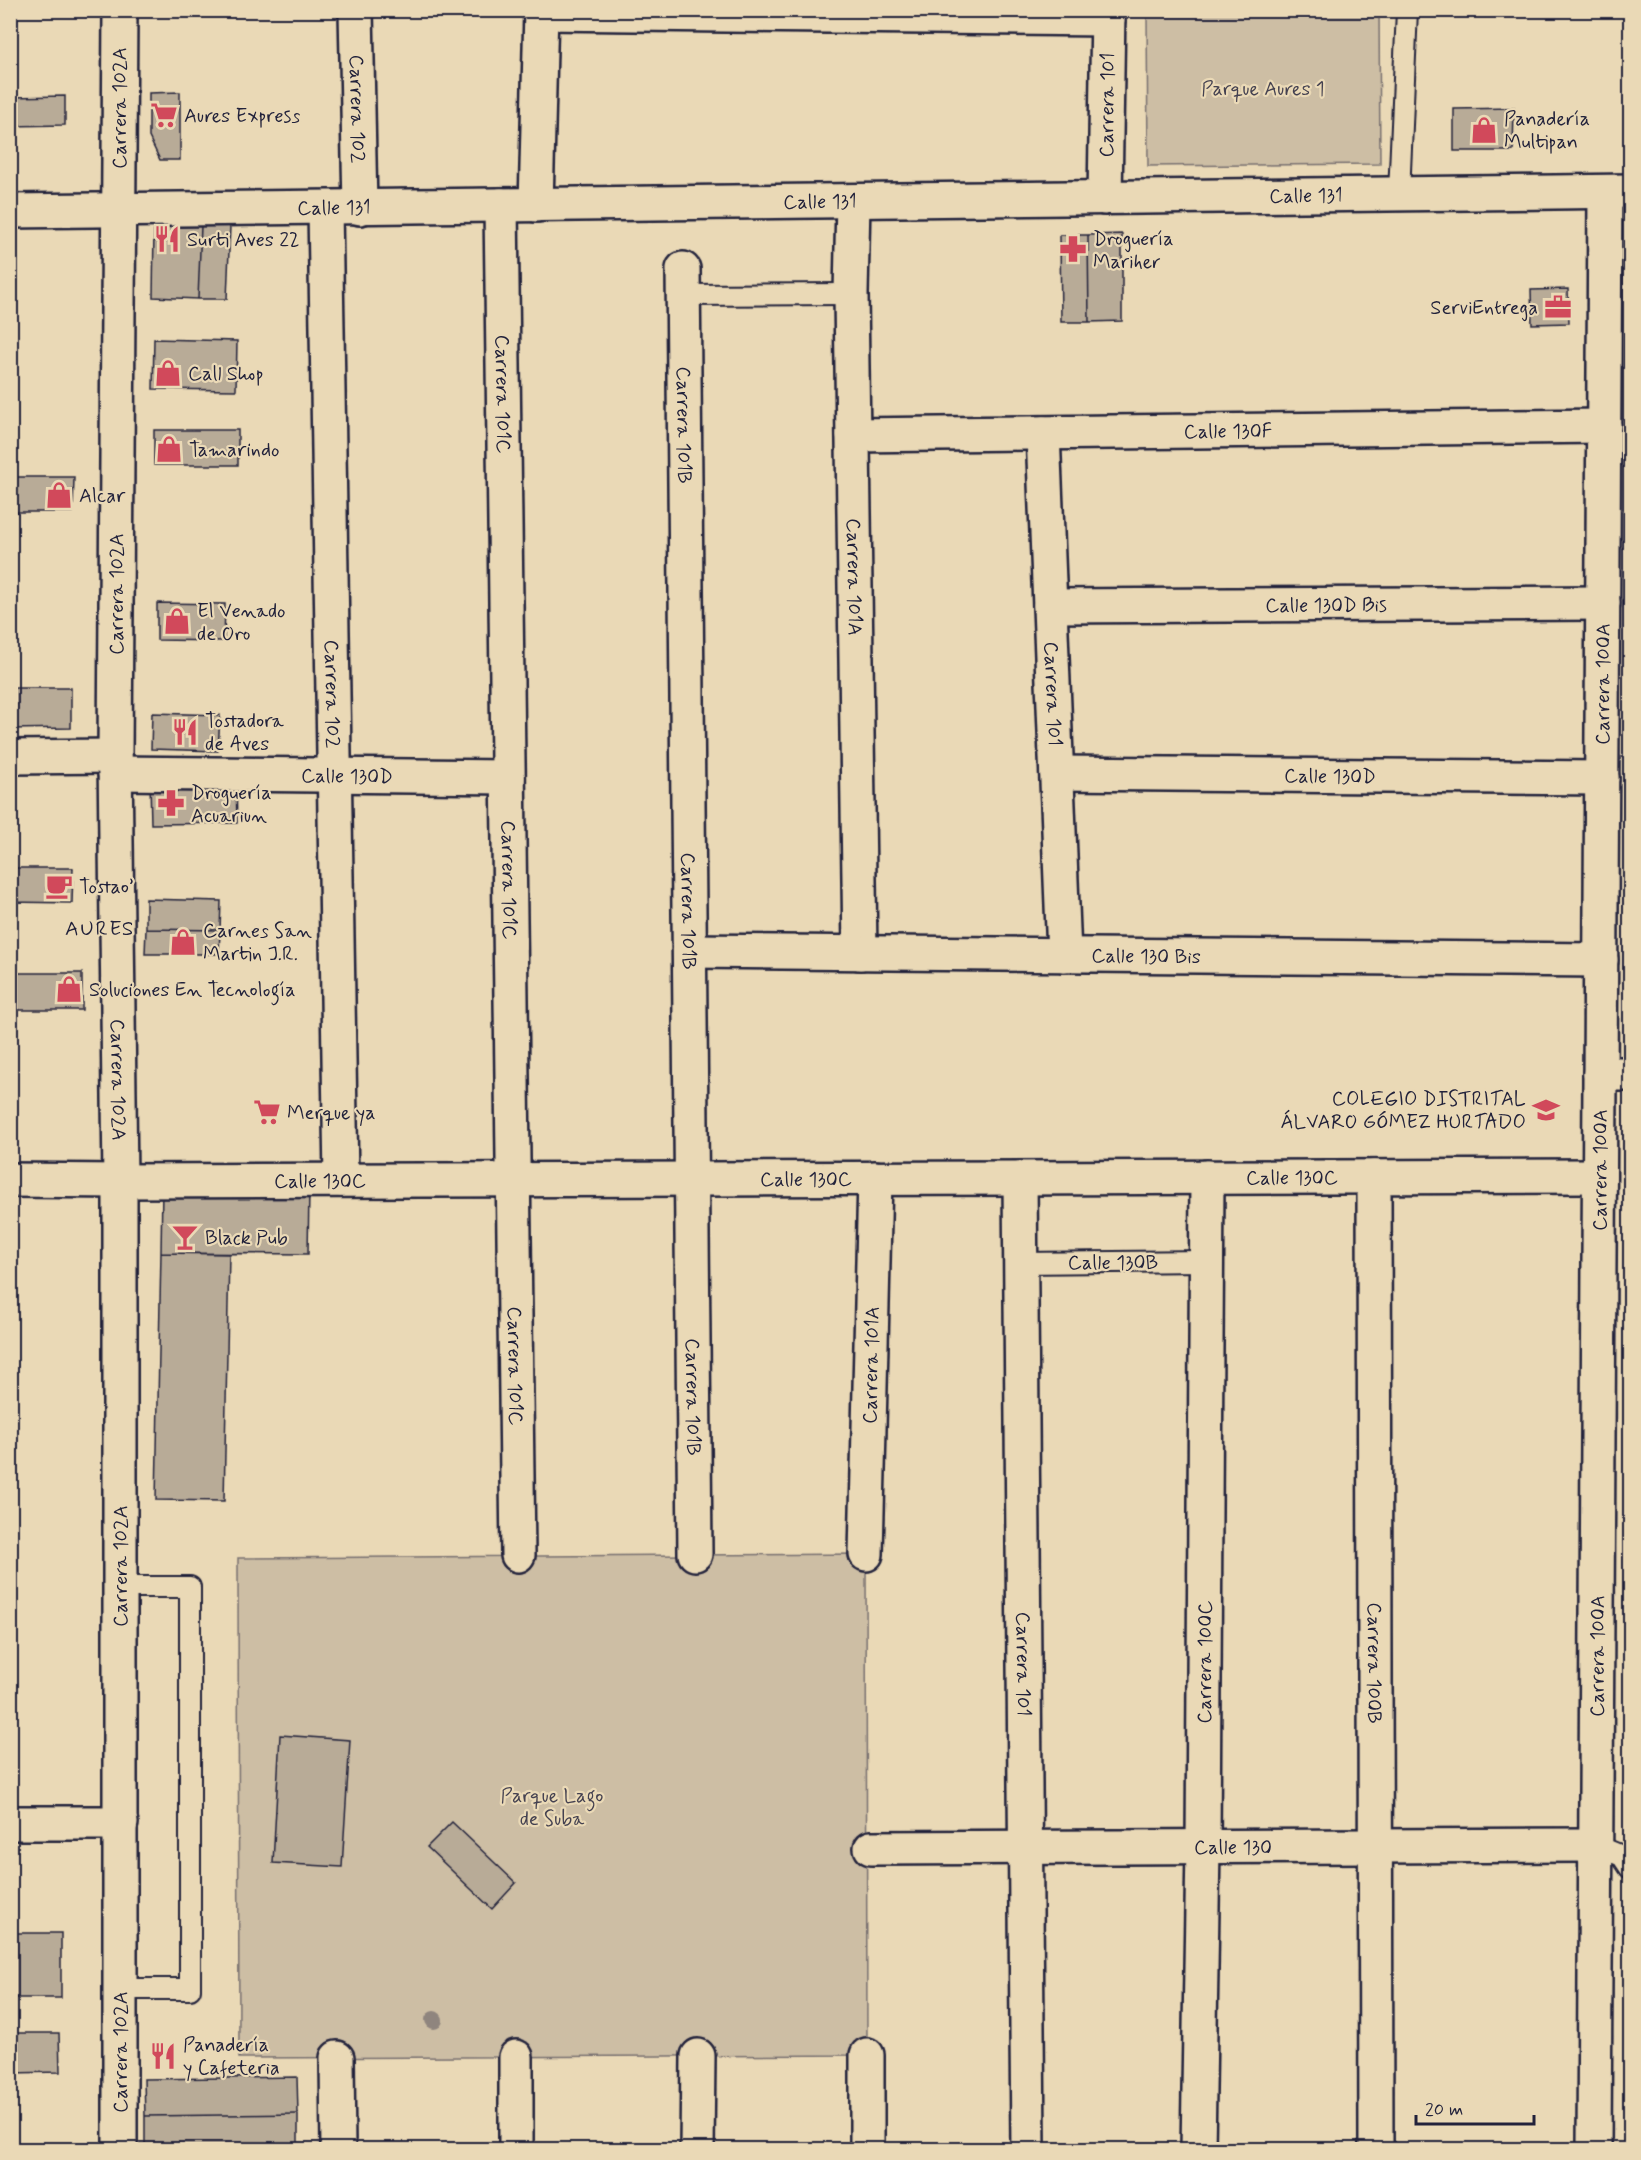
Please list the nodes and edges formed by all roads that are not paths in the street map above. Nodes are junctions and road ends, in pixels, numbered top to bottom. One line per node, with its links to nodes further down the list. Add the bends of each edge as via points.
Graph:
1 (120, 10): 14 (street, Carrera 102A)
2 (356, 10): 13 (street, Carrera 102)
3 (1407, 10): 7 (lane)
4 (541, 12): 5 (street); 10 (street)
5 (1108, 15): 8 (street, Carrera 101)
6 (1618, 191): 7 (street, Calle 131); 18 (street, Carrera 100A)
7 (1399, 194): 8 (street, Calle 131)
8 (1105, 198): 9 (street, Calle 131)
9 (853, 201): 10 (street, Calle 131); 17 (street, Carrera 101A)
10 (536, 205): 11 (street, Calle 131)
11 (501, 206): 13 (street, Calle 131); 30 (street, Carrera 101C)
12 (325, 208): 13 (street, Calle 131); 14 (street, Calle 131); 29 (street, Carrera 102)
13 (360, 208)
14 (119, 211): 15 (street, Calle 131); 27 (street, Carrera 102A)
15 (10, 212)
16 (683, 282): 17 (lane); 33 (street, Carrera 101B)
17 (852, 294): 21 (street, Carrera 101A)
18 (1618, 348): 19 (street, Carrera 100A)
19 (1604, 426): 20 (street, Calle 130F); 22 (street, Carrera 100A)
20 (1043, 433): 21 (street, Calle 130F); 24 (street, Carrera 101)
21 (853, 435): 34 (street, Carrera 101A)
22 (1617, 532): 23 (street, Carrera 100A)
23 (1603, 603): 24 (street, Calle 130D Bis); 25 (street, Carrera 100A)
24 (1050, 606): 28 (street, Carrera 101)
25 (1617, 704): 31 (street, Carrera 100A)
26 (10, 757): 27 (street, Calle 130D)
27 (115, 765): 29 (street, Calle 130D); 47 (street, Carrera 102A)
28 (1057, 773): 31 (street, Calle 130D); 35 (street, Carrera 101)
29 (334, 776): 30 (street, Calle 130D); 46 (street, Carrera 102)
30 (508, 777): 43 (street, Carrera 101C)
31 (1602, 778): 32 (street, Carrera 100A)
32 (1616, 879): 36 (street, Carrera 100A)
33 (690, 951): 34 (street, Calle 130 Bis); 44 (street, Carrera 101B)
34 (860, 953): 35 (street, Calle 130 Bis)
35 (1064, 955): 36 (street, Calle 130 Bis)
36 (1601, 960): 37 (street, Carrera 100A)
37 (1615, 1074): 38 (street, Carrera 100A)
38 (1599, 1176): 40 (street, Calle 130C); 56 (street, Carrera 100A)
39 (1207, 1177): 40 (street, Calle 130C); 42 (street, Calle 130C); 48 (street, Carrera 100C)
40 (1374, 1177): 58 (street, Carrera 100B)
41 (875, 1178): 42 (street, Calle 130C); 44 (street, Calle 130C); 51 (street, Carrera 101A)
42 (1020, 1178): 49 (street, Carrera 101)
43 (514, 1179): 44 (street, Calle 130C); 46 (street, Calle 130C); 52 (street, Carrera 101C)
44 (692, 1179): 50 (street, Carrera 101B)
45 (10, 1180): 47 (street, Calle 130C)
46 (341, 1180): 47 (street, Calle 130C)
47 (120, 1181): 53 (street, Carrera 102A)
48 (1206, 1261): 49 (lane, Calle 130B); 57 (street, Carrera 100C)
49 (1020, 1263): 60 (street, Carrera 101)
50 (695, 1554)
51 (866, 1554)
52 (518, 1556)
53 (120, 1587): 55 (street, Carrera 102A); 62 (lane, via 190,1587 190,1989)
54 (10, 1823): 55 (street)
55 (120, 1823): 62 (street, Carrera 102A)
56 (1596, 1845): 58 (street, Calle 130); 61 (lane, via 1622,1856); 75 (street, Carrera 100A)
57 (1203, 1847): 58 (street, Calle 130); 60 (street, Calle 130); 73 (street, Carrera 100C)
58 (1374, 1847): 74 (street, Carrera 100B)
59 (871, 1848): 60 (street, Calle 130)
60 (1024, 1848): 72 (street, Carrera 101)
61 (1630, 1868)
62 (121, 1989): 67 (street, Carrera 102A)
63 (867, 2055): 71 (street)
64 (698, 2056): 70 (street)
65 (516, 2057): 69 (street)
66 (337, 2058): 68 (street)
67 (120, 2150)
68 (338, 2150)
69 (516, 2150)
70 (697, 2150)
71 (867, 2150)
72 (1028, 2150)
73 (1198, 2150)
74 (1376, 2150)
75 (1594, 2150)

